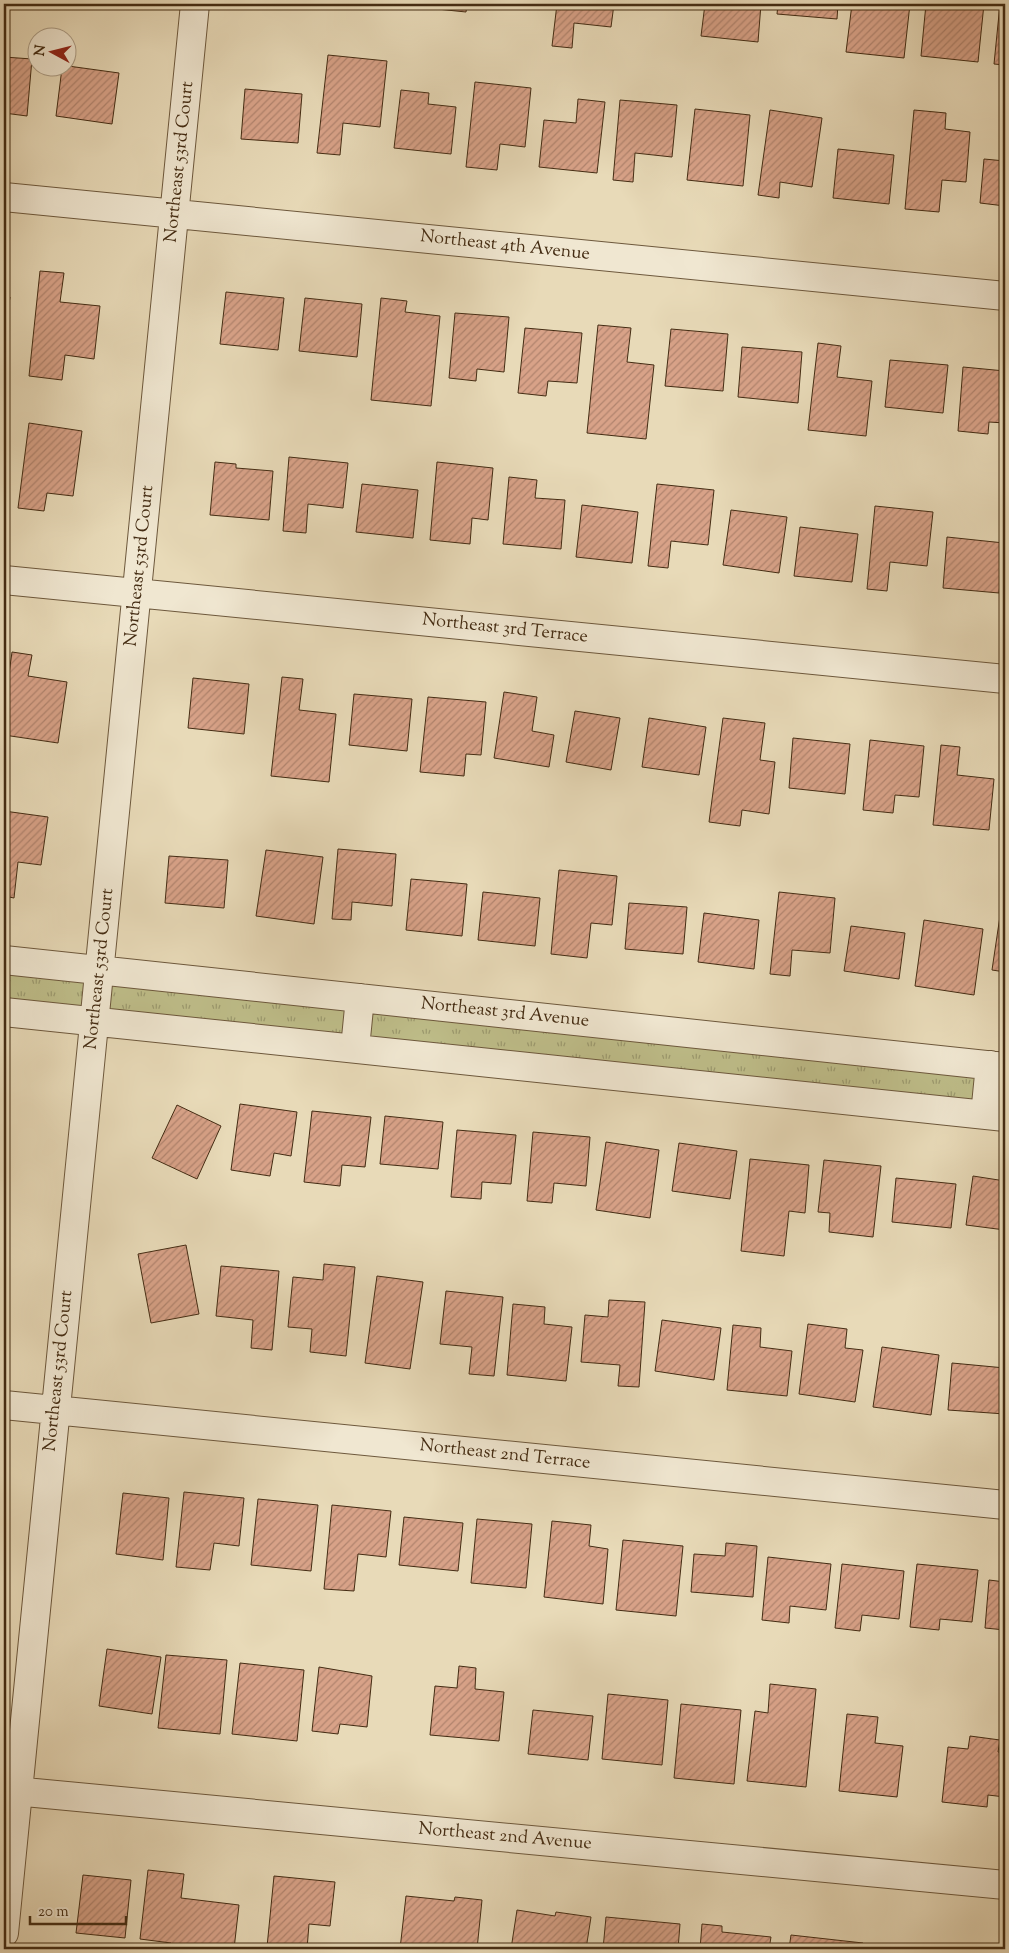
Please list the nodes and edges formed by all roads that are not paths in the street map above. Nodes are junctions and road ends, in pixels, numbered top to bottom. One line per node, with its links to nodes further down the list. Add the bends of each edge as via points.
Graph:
1 (195, 4): 3 (street, Northeast 53rd Court)
2 (4, 197): 3 (street, Northeast 4th Avenue)
3 (175, 214): 4 (street, Northeast 4th Avenue); 6 (street, Northeast 53rd Court)
4 (1005, 296)
5 (4, 580): 6 (street, Northeast 3rd Terrace)
6 (137, 593): 7 (street, Northeast 3rd Terrace); 9 (street, Northeast 53rd Court)
7 (1005, 679)
8 (4, 960): 9 (street, Northeast 3rd Avenue)
9 (99, 970): 10 (street, Northeast 3rd Avenue); 12 (street, Northeast 53rd Court)
10 (360, 998): 13 (street); 14 (street, Northeast 3rd Avenue)
11 (4, 1012): 12 (street)
12 (94, 1021): 13 (street); 17 (street, Northeast 53rd Court)
13 (355, 1048): 15 (street)
14 (998, 1066): 15 (street)
15 (995, 1116)
16 (4, 1405): 17 (street, Northeast 2nd Terrace)
17 (55, 1410): 18 (street, Northeast 2nd Terrace); 19 (street, Northeast 53rd Court)
18 (1005, 1505)
19 (11, 1790): 20 (street, Northeast 2nd Avenue); 21 (street, Northeast 53rd Court)
20 (1005, 1885)
21 (4, 1933)

